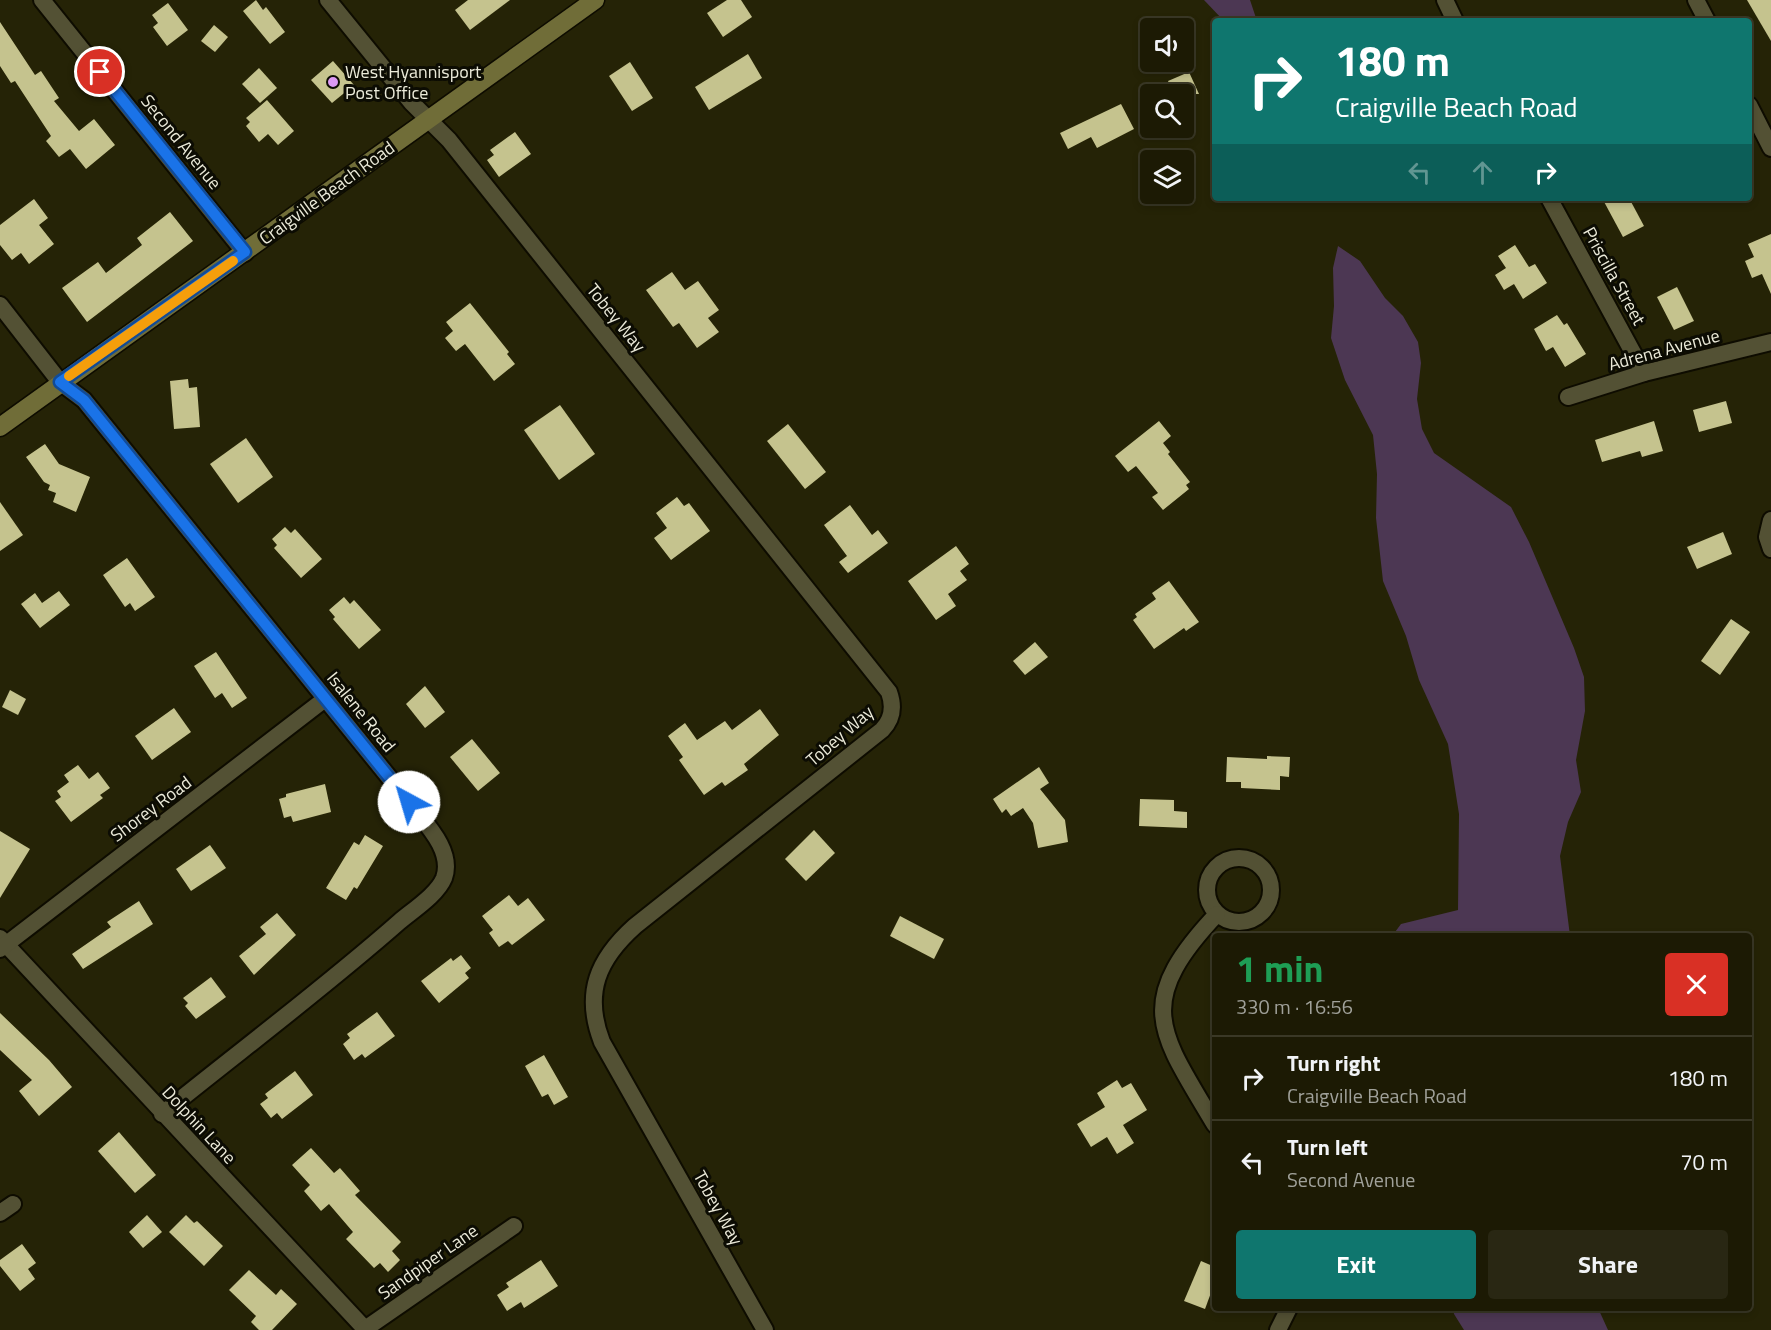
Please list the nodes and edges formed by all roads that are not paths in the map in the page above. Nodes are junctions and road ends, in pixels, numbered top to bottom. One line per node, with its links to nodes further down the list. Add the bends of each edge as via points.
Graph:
1 (42, 0): 12 (street, Second Avenue)
2 (328, 0): 9 (street, Tobey Way)
3 (595, 0): 9 (main road, Craigville Beach Road)
4 (1444, 0): 6 (street)
5 (1696, 0): 7 (street)
6 (1453, 18)
7 (1705, 18)
8 (1752, 111): 10 (street)
9 (427, 120): 12 (main road, Craigville Beach Road); 29 (street, Tobey Way, via 448,140 890,695 891,716 882,730 635,926 611,949 597,978 594,1011 602,1041)
10 (1771, 148)
11 (1551, 201): 15 (street, Priscilla Street)
12 (245, 252): 16 (main road, Craigville Beach Road)
13 (0, 305): 16 (street, Isalene Road)
14 (1771, 342): 15 (street, Adrena Avenue)
15 (1644, 373): 17 (street, Adrena Avenue)
16 (60, 382): 18 (main road, Craigville Beach Road); 21 (street, Isalene Road, via 84,400)
17 (1568, 397)
18 (0, 427)
19 (1771, 520): 20 (street, via 1767,537)
20 (1771, 549)
21 (325, 699): 23 (street, Shorey Road); 24 (street, Isalene Road, via 436,837 444,854 444,878 434,892 364,953)
22 (1217, 914): 25 (street, via 1179,960 1167,987 1163,1013 1171,1048)
23 (2, 944): 24 (street, Dolphin Lane)
24 (162, 1114): 28 (street, Dolphin Lane)
25 (1212, 1120)
26 (514, 1226): 28 (street, Sandpiper Lane)
27 (1288, 1311): 30 (street)
28 (365, 1330)
29 (765, 1330)
30 (1278, 1330)

